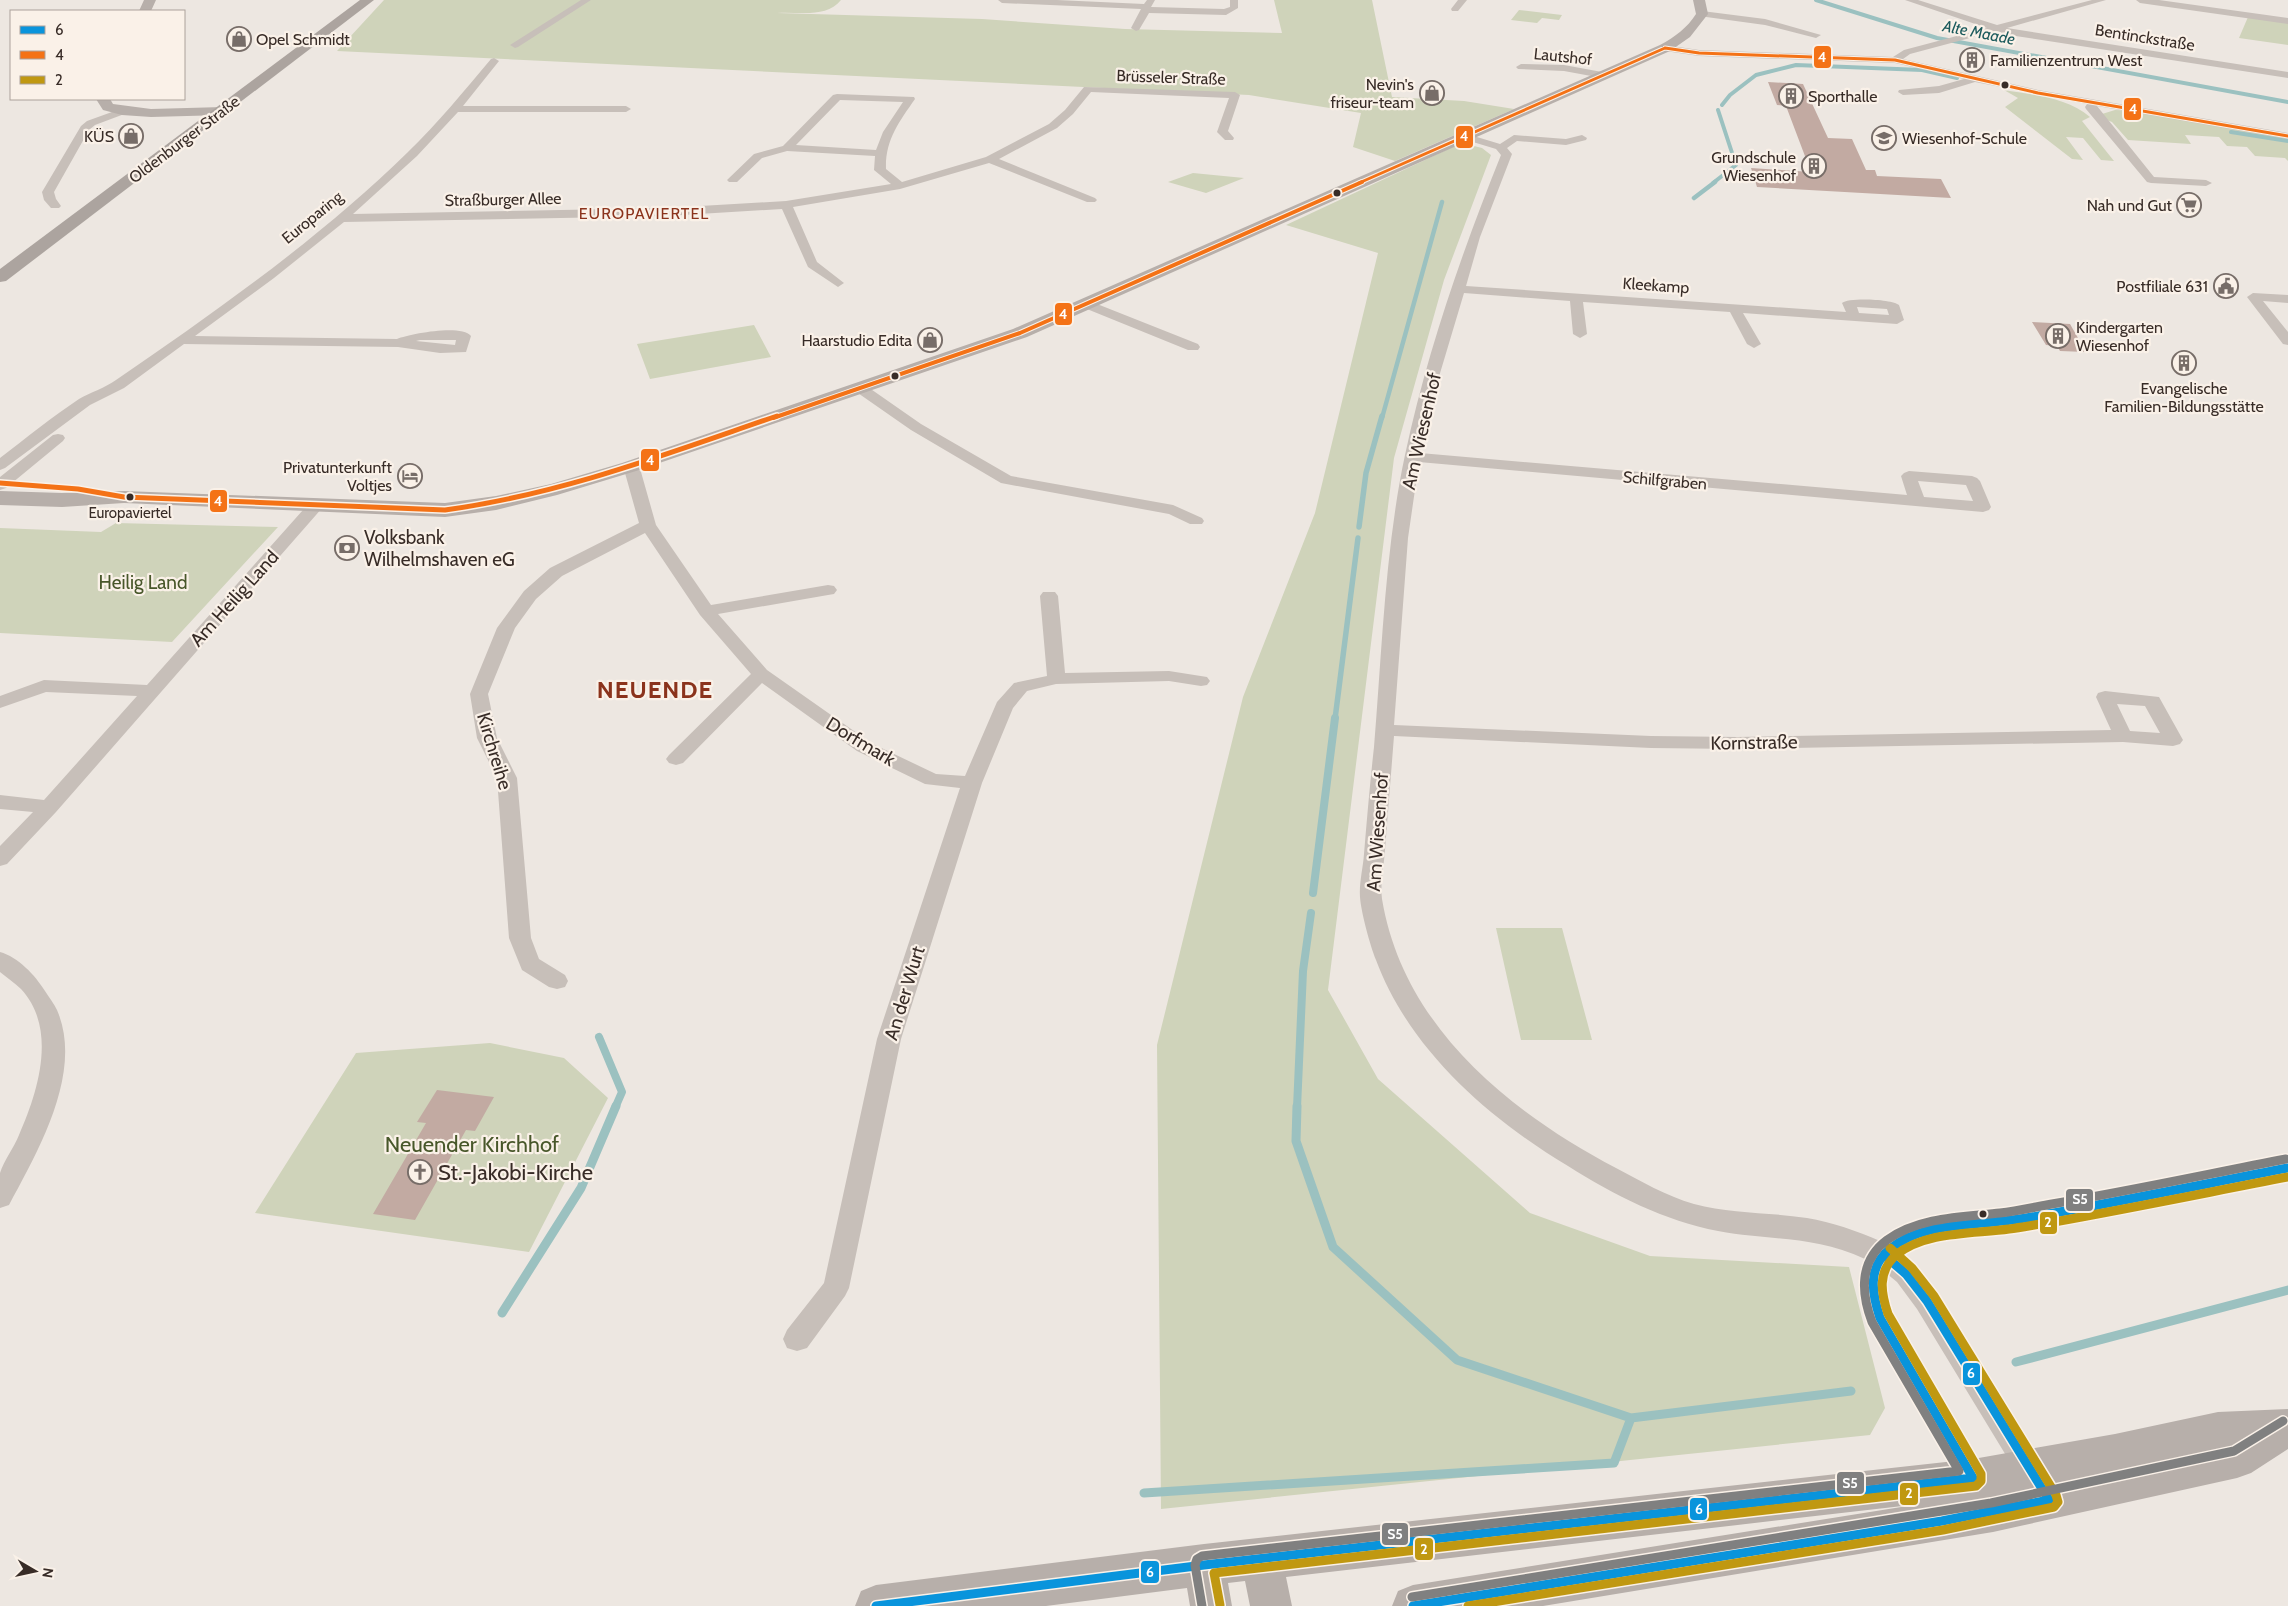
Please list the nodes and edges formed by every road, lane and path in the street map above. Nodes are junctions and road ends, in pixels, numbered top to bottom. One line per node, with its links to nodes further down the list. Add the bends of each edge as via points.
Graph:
1 (368, 0): 35 (main road, Oldenburger Straße)
2 (587, 0): 18 (street)
3 (1002, 0): 10 (street)
4 (1234, 0): 11 (street, via 1234,8 1226,12)
5 (1463, 0): 12 (street)
6 (1699, 0): 13 (main road)
7 (1909, 0): 15 (street, Bentinckstraße)
8 (2102, 0): 15 (street)
9 (2140, 0): 14 (street)
10 (1059, 2): 11 (street, via 1088,8)
11 (1148, 6): 16 (street)
12 (1455, 9)
13 (1702, 14): 17 (street, via 1765,22); 19 (main road, via 1686,35)
14 (2288, 21)
15 (1997, 27): 20 (street, via 1907,52); 23 (street, Bentinckstraße, via 2009,32)
16 (1136, 28)
17 (1816, 35)
18 (515, 45)
19 (1665, 48): 20 (street, via 1699,53); 24 (main road)
20 (1895, 60): 25 (street)
21 (494, 61): 32 (street, Europaring)
22 (1521, 67): 24 (street, Lautshof, via 1564,68)
23 (2288, 75)
24 (1602, 76): 37 (main road)
25 (1975, 78): 27 (street, via 1958,86 1923,93); 31 (street)
26 (1088, 89): 38 (street, Brüsseler Straße, via 1235,95 1222,132); 43 (street, Straßburger Allee, via 1053,126)
27 (1903, 92)
28 (823, 96): 29 (street)
29 (837, 97): 41 (street); 42 (street, via 910,99 891,127)
30 (104, 100): 34 (main road, via 108,107)
31 (2094, 103): 36 (street); 45 (street, via 2090,107 2151,180)
32 (456, 109): 33 (street); 50 (street, Europaring, via 401,166)
33 (626, 109)
34 (123, 111): 35 (main road); 49 (street, via 85,128 48,192)
35 (217, 115): 51 (main road, Oldenburger Straße)
36 (2288, 136)
37 (1466, 137): 40 (street); 56 (main road)
38 (1229, 138)
39 (1582, 138): 40 (street, via 1566,142 1514,138)
40 (1500, 147): 53 (street, Am Wiesenhof, via 1507,154 1474,237)
41 (787, 148): 42 (street); 44 (street, via 758,156)
42 (879, 153): 46 (street, via 880,170)
43 (990, 159): 46 (street, Straßburger Allee); 47 (street)
44 (733, 180)
45 (2206, 183)
46 (900, 186): 48 (street, Straßburger Allee)
47 (1091, 200)
48 (786, 205): 50 (street, Straßburger Allee, via 666,212); 52 (street, via 812,264)
49 (55, 206)
50 (341, 218): 62 (street, Europaring)
51 (0, 277)
52 (838, 283)
53 (1460, 289): 54 (street, Kleekamp); 68 (street, Am Wiesenhof, via 1428,390)
54 (1576, 297): 57 (street, Kleekamp); 61 (street)
55 (2288, 299): 58 (street, via 2253,297)
56 (1087, 304): 66 (street); 67 (main road, via 1020,333)
57 (1734, 308): 60 (street, Kleekamp); 65 (street)
58 (2266, 312): 59 (street); 63 (street)
59 (2280, 313)
60 (1854, 317)
61 (1580, 334)
62 (180, 340): 64 (street); 70 (street, Europaring, via 120,384 99,405)
63 (2288, 341)
64 (398, 343)
65 (1754, 344)
66 (1193, 346)
67 (860, 388): 69 (main road); 73 (street, via 916,427 1006,480 1173,510)
68 (1412, 458): 71 (street, Schilfgraben); 83 (street, Am Wiesenhof, via 1400,538)
69 (629, 468): 72 (main road, via 496,503 445,510); 74 (street, Dorfmark, via 633,472)
70 (0, 483): 72 (main road, via 62,500 124,497)
71 (1917, 501)
72 (317, 504): 81 (street, Am Heilig Land)
73 (1196, 521)
74 (648, 525): 77 (street, Dorfmark); 91 (street, Kirchreihe, via 556,572 530,595 506,628 480,694 487,738 507,778 520,938 530,964)
75 (828, 590): 77 (street)
76 (1049, 596): 79 (street)
77 (706, 611): 78 (street, Dorfmark)
78 (761, 674): 85 (street); 86 (street, Dorfmark, via 864,748 932,780)
79 (1056, 679): 80 (street, An der Wurt, via 1170,676); 86 (street, An der Wurt, via 1021,688 1011,696)
80 (1201, 682)
81 (151, 691): 82 (street, via 44,686); 88 (street, Am Heilig Land)
82 (0, 702)
83 (1384, 730): 84 (street, Kornstraße, via 1718,743); 94 (street, Am Wiesenhof, via 1371,897 1386,958 1402,992 1422,1024 1454,1064 1495,1102 1535,1132 1578,1160 1661,1204 1722,1220 1808,1228 1851,1240)
84 (2123, 736)
85 (676, 759)
86 (972, 783): 95 (street, An der Wurt, via 889,1039 836,1288)
87 (0, 802): 88 (street)
88 (49, 807): 89 (street, Am Heilig Land)
89 (0, 859)
90 (0, 960): 93 (street, via 18,971 44,1004 52,1030 54,1058 46,1101 26,1150)
91 (557, 981)
92 (2288, 1168): 94 (street, via 2017,1219 1941,1230 1906,1238)
93 (0, 1196)
94 (1884, 1255): 97 (street, Am Wiesenhof, via 1906,1274 1927,1301); 98 (street, via 1872,1268 1871,1281 1872,1297 1880,1318)
95 (797, 1339)
96 (2286, 1428): 97 (main road, via 2237,1459)
97 (2039, 1484): 98 (main road)
98 (1983, 1495): 99 (main road); 104 (main road)
99 (1262, 1558): 100 (main road); 103 (main road)
100 (1204, 1565): 101 (main road); 102 (main road)
101 (876, 1606)
102 (1211, 1606)
103 (1271, 1606)
104 (1413, 1606)

